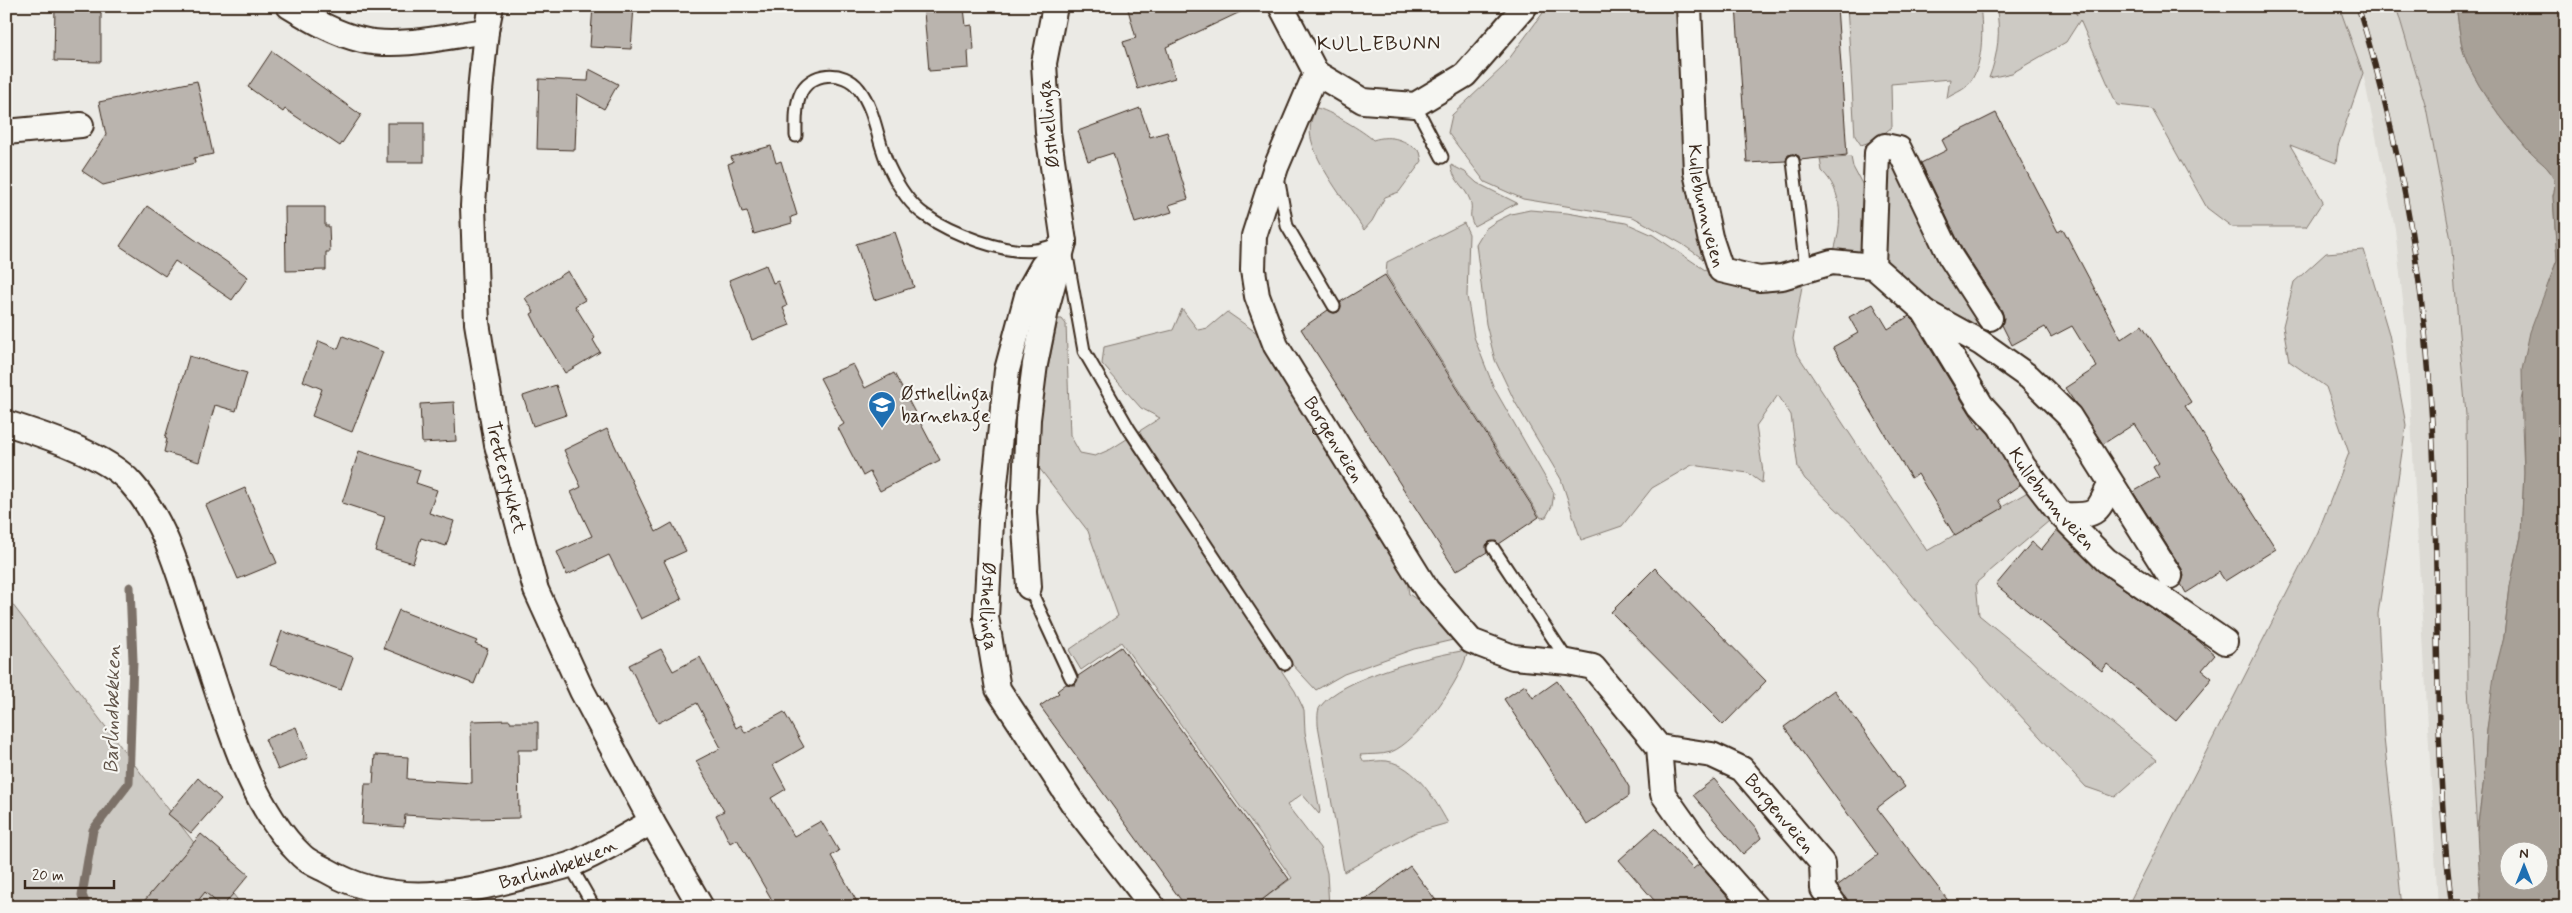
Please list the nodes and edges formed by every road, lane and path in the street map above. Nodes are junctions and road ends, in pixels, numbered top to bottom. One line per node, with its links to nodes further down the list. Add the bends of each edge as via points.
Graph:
1 (289, 6): 7 (street, via 329,29 363,41 411,42)
2 (491, 6): 7 (street, Trettestykket)
3 (1054, 6): 16 (street, Østhellinga, via 1044,63 1048,132)
4 (1281, 6): 8 (street)
5 (1525, 6): 9 (street, via 1465,75)
6 (1689, 6): 18 (street, Kullebunnveien, via 1696,172 1710,237 1721,270 1759,279)
7 (486, 31): 33 (street, Trettestykket, via 472,206 477,323 497,445 536,590 582,691)
8 (1316, 73): 9 (street, via 1363,101); 15 (street, Borgenveien)
9 (1414, 105): 13 (lane)
10 (81, 125): 11 (street)
11 (6, 132)
12 (796, 136): 16 (lane, via 800,94 807,83 820,76 848,78 867,101 892,172 912,203 925,215 966,235 1014,250 1036,250)
13 (1442, 157)
14 (1792, 160): 18 (lane)
15 (1276, 168): 19 (lane, via 1287,226); 29 (street, Borgenveien, via 1254,236 1253,270 1257,296 1276,346 1427,590 1471,641 1513,657)
16 (1064, 242): 27 (street, Østhellinga, via 1034,364 1028,420 1024,512); 30 (lane, Østhellinga, via 1084,351 1129,429); 37 (street, Østhellinga, via 1042,267 1028,292 1007,370 991,522 986,618 998,689 1074,805)
17 (1873, 266): 18 (street, Kullebunnveien, via 1832,262); 20 (street, Kullebunnveien); 21 (street, via 1875,170 1877,153 1884,146 1898,149 1950,256)
18 (1806, 270)
19 (1334, 306)
20 (1924, 311): 23 (street, Kullebunnveien, via 1980,343 2029,377 2068,416); 24 (street, Kullebunnveien, via 1981,405 2000,426 2023,466)
21 (1990, 318)
22 (6, 423): 34 (street, Barlindbekken, via 59,440 105,464 130,481 152,510 169,548 245,768 273,820 303,857 337,877 373,890 414,896 467,891)
23 (2110, 484): 24 (street, via 2101,507 2086,516); 26 (street, Kullebunnveien)
24 (2061, 516): 28 (street, Kullebunnveien, via 2106,560)
25 (1493, 548): 29 (lane)
26 (2170, 576)
27 (1029, 587): 31 (lane)
28 (2225, 642)
29 (1568, 662): 32 (street, Borgenveien, via 1593,668)
30 (1285, 664)
31 (1072, 678)
32 (1659, 747): 38 (street, via 1663,794 1694,838); 39 (street, Borgenveien, via 1712,755 1742,769 1822,862 1823,889)
33 (652, 822): 34 (street, Barlindbekken); 36 (street, Trettestykket)
34 (570, 864): 35 (lane)
35 (594, 907)
36 (701, 907)
37 (1153, 907)
38 (1755, 907)
39 (1836, 907)

